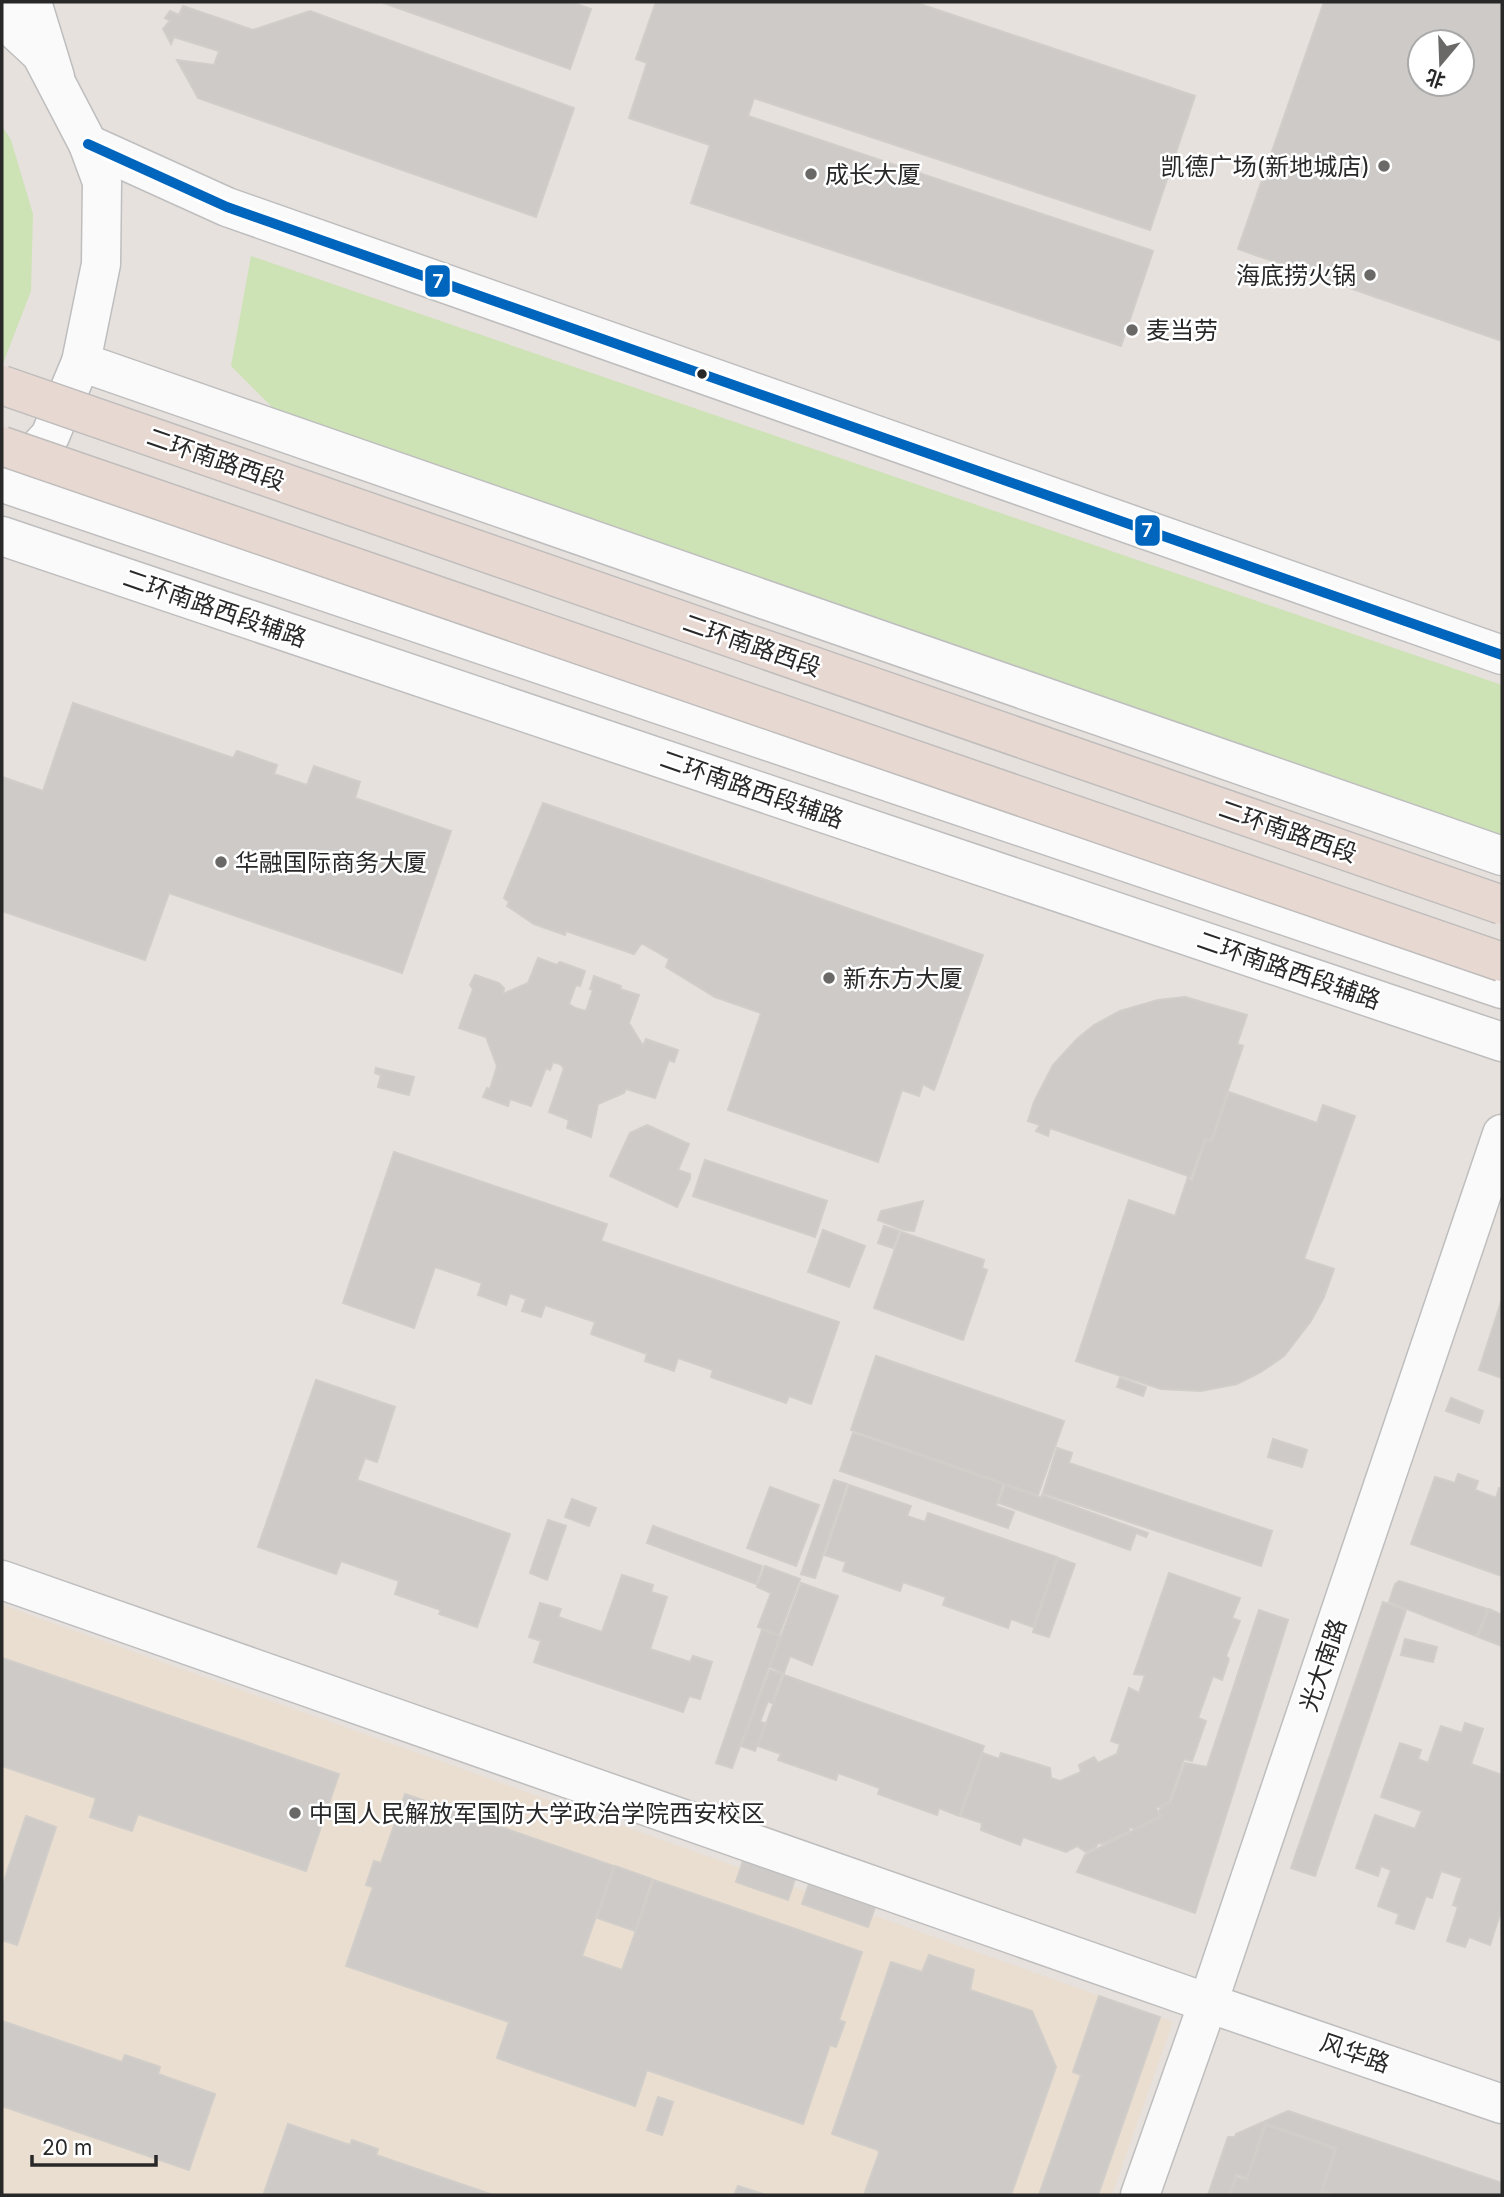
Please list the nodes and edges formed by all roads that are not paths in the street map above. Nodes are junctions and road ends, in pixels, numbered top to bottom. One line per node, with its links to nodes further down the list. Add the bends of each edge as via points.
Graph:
1 (32, 2): 3 (main road)
2 (2, 18): 3 (main road, via 41,54)
3 (59, 89): 4 (main road)
4 (88, 144): 5 (main road, via 102,182 101,264); 10 (main road, via 227,207)
5 (81, 362): 8 (main road, via 50,436); 11 (main road, 二环南路西段)
6 (2, 385): 12 (highway, 二环南路西段, bridge)
7 (2, 446): 13 (highway, bridge)
8 (4, 485): 14 (main road)
9 (2, 536): 15 (main road, 二环南路西段辅路)
10 (1502, 655)
11 (1502, 856)
12 (1502, 905)
13 (1502, 962)
14 (1502, 989)
15 (1502, 1042)
16 (1502, 1134): 18 (main road, 光大南路)
17 (2, 1580): 18 (main road, 风华路)
18 (1208, 2003): 19 (main road, 风华路); 20 (main road, 光大南路)
19 (1502, 2104)
20 (1140, 2195)

